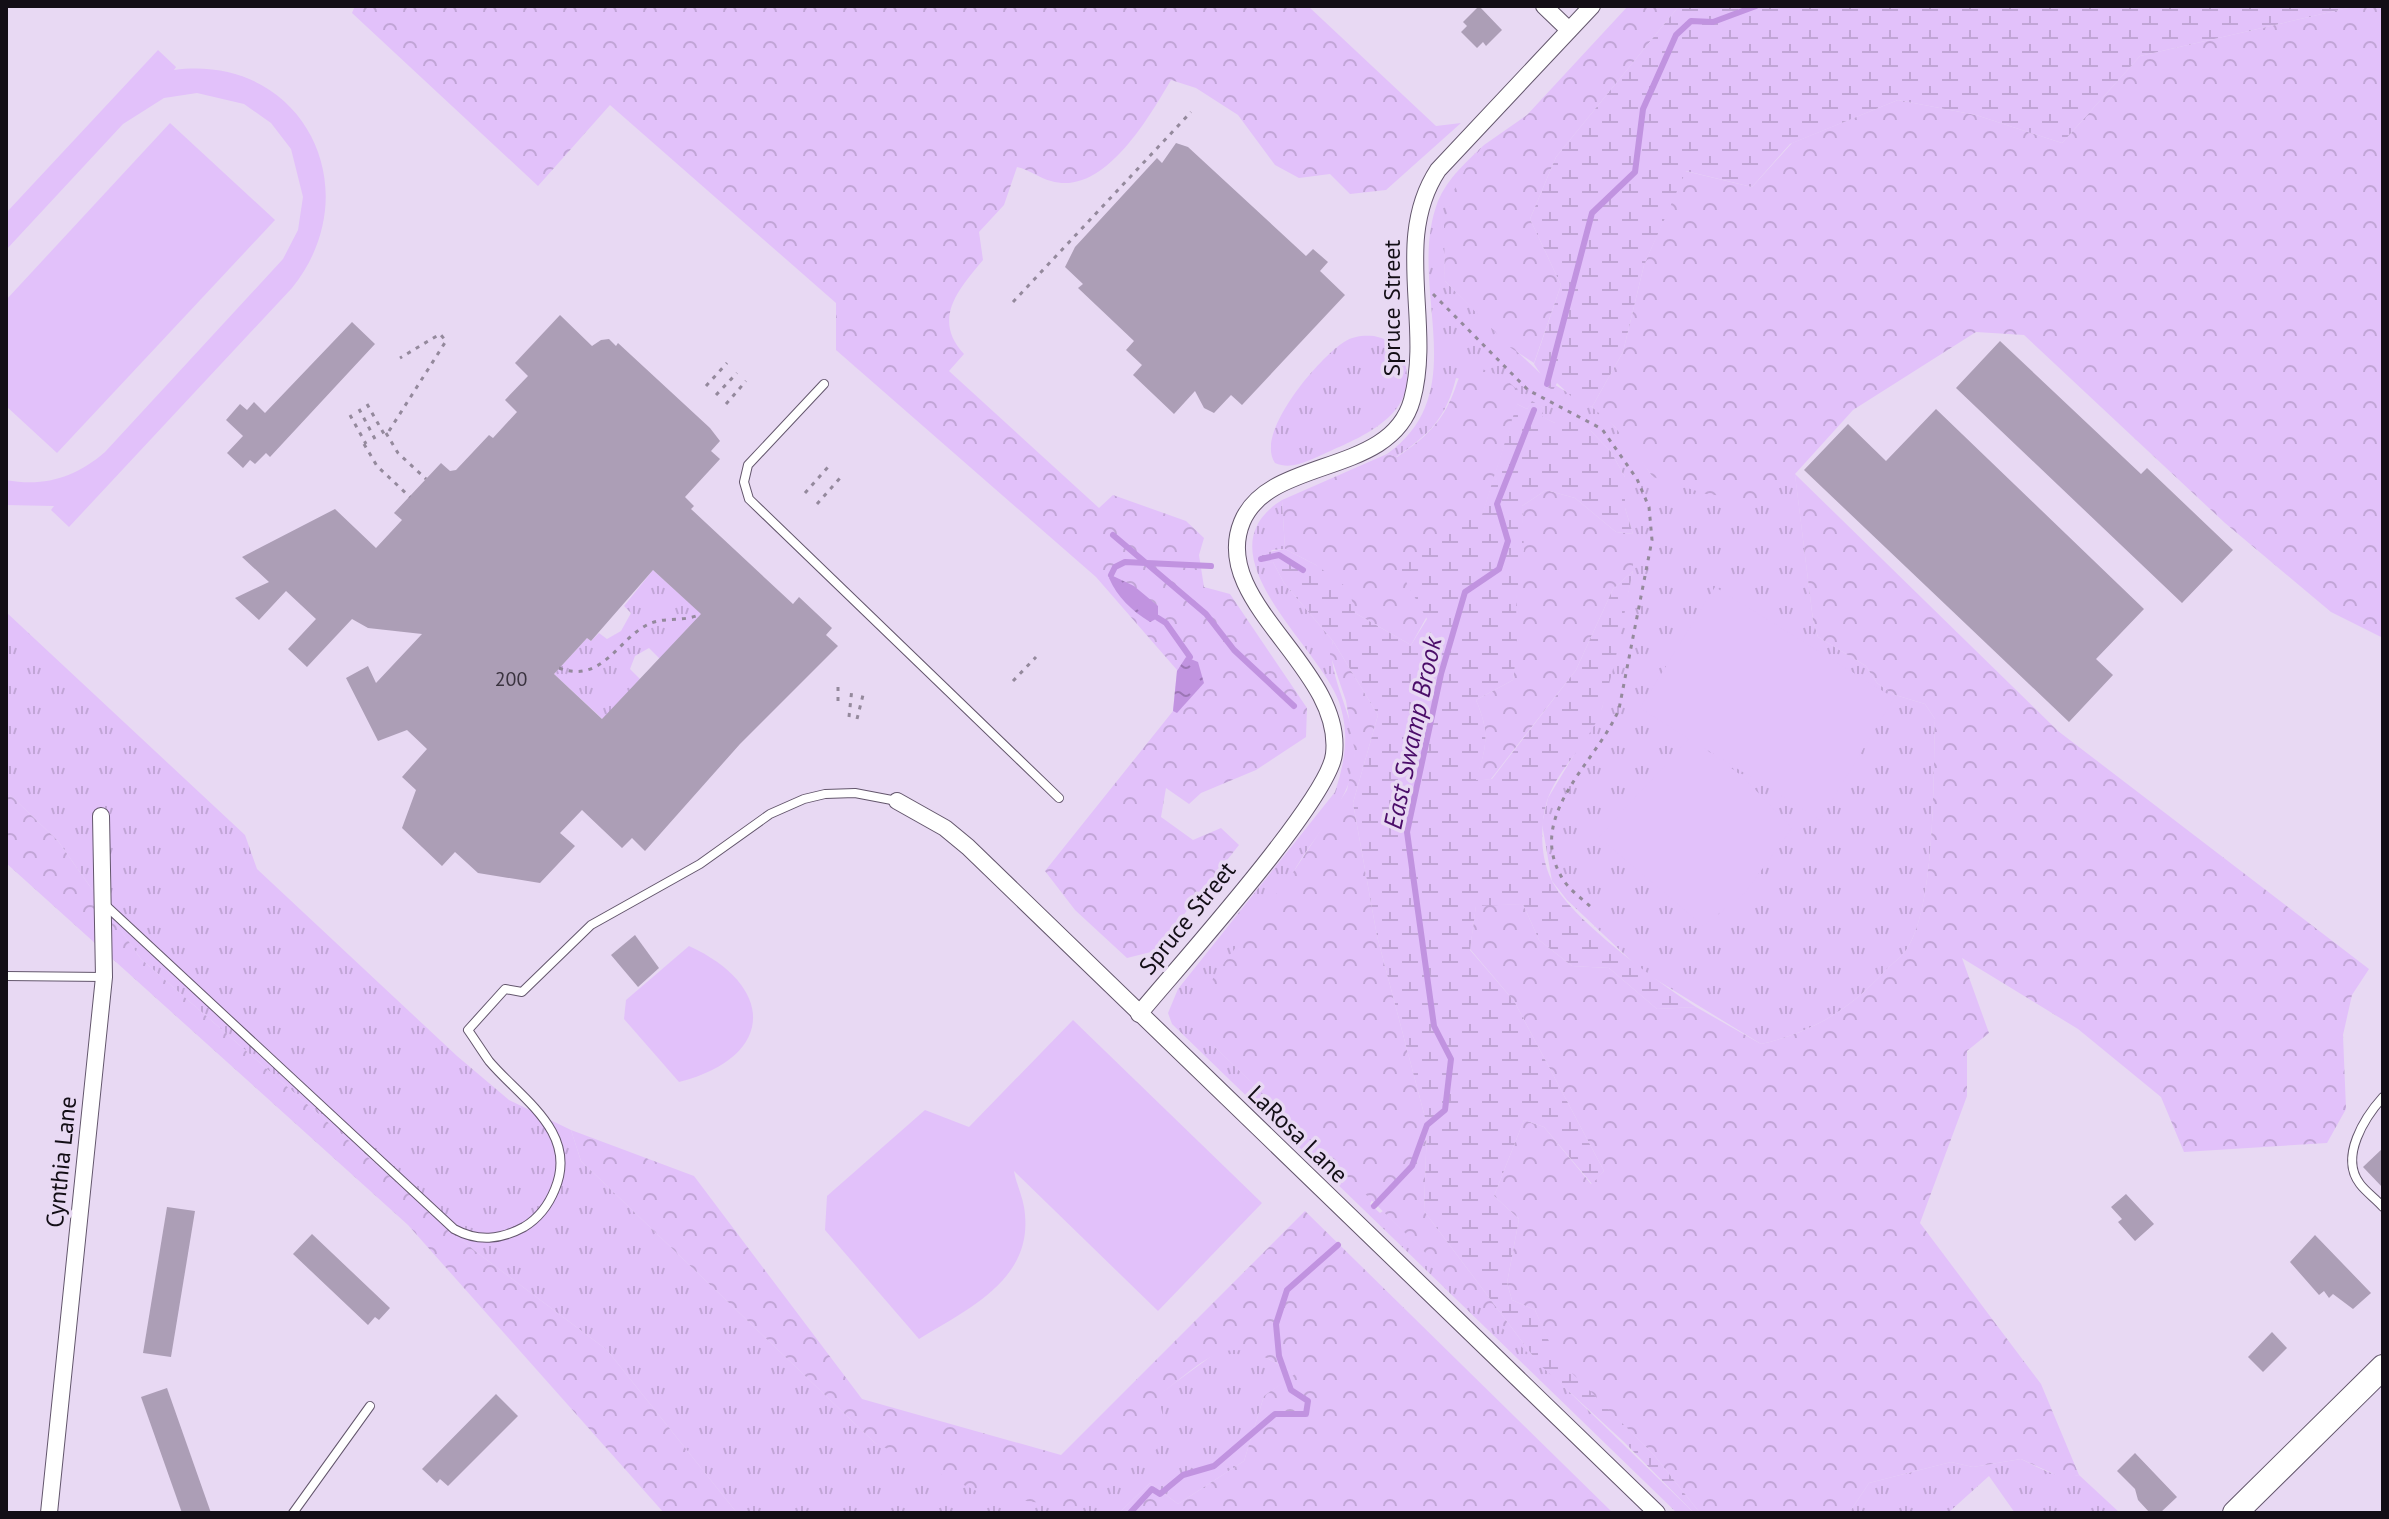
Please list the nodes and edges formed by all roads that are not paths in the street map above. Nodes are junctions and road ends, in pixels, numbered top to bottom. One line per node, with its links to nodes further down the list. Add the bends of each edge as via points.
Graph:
1 (1544, 6): 3 (street)
2 (1592, 6): 3 (street, Spruce Street)
3 (1569, 30): 11 (street, Spruce Street, via 1424,191 1414,239 1417,380 1404,420 1368,449 1267,494 1243,521 1238,551 1244,577 1321,690 1334,757 1297,820)
4 (824, 384): 5 (lane, via 748,465 744,482 749,499)
5 (1059, 798)
6 (897, 801): 8 (lane, via 841,793 792,804 591,925 522,992 505,989 468,1030 490,1061 536,1105 553,1133 562,1164 553,1194 539,1215 509,1235 485,1240 454,1229); 11 (street, LaRosa Lane, via 968,847)
7 (101, 816): 8 (street, Cynthia Lane)
8 (102, 902): 10 (street, Cynthia Lane)
9 (6, 976): 10 (lane)
10 (104, 977): 16 (street, Cynthia Lane)
11 (1139, 1014): 18 (street, LaRosa Lane)
12 (2383, 1097): 13 (lane, via 2359,1125 2354,1171)
13 (2383, 1207)
14 (2383, 1367): 19 (main road)
15 (370, 1406): 17 (lane)
16 (49, 1513)
17 (293, 1513)
18 (1657, 1513)
19 (2235, 1513)

